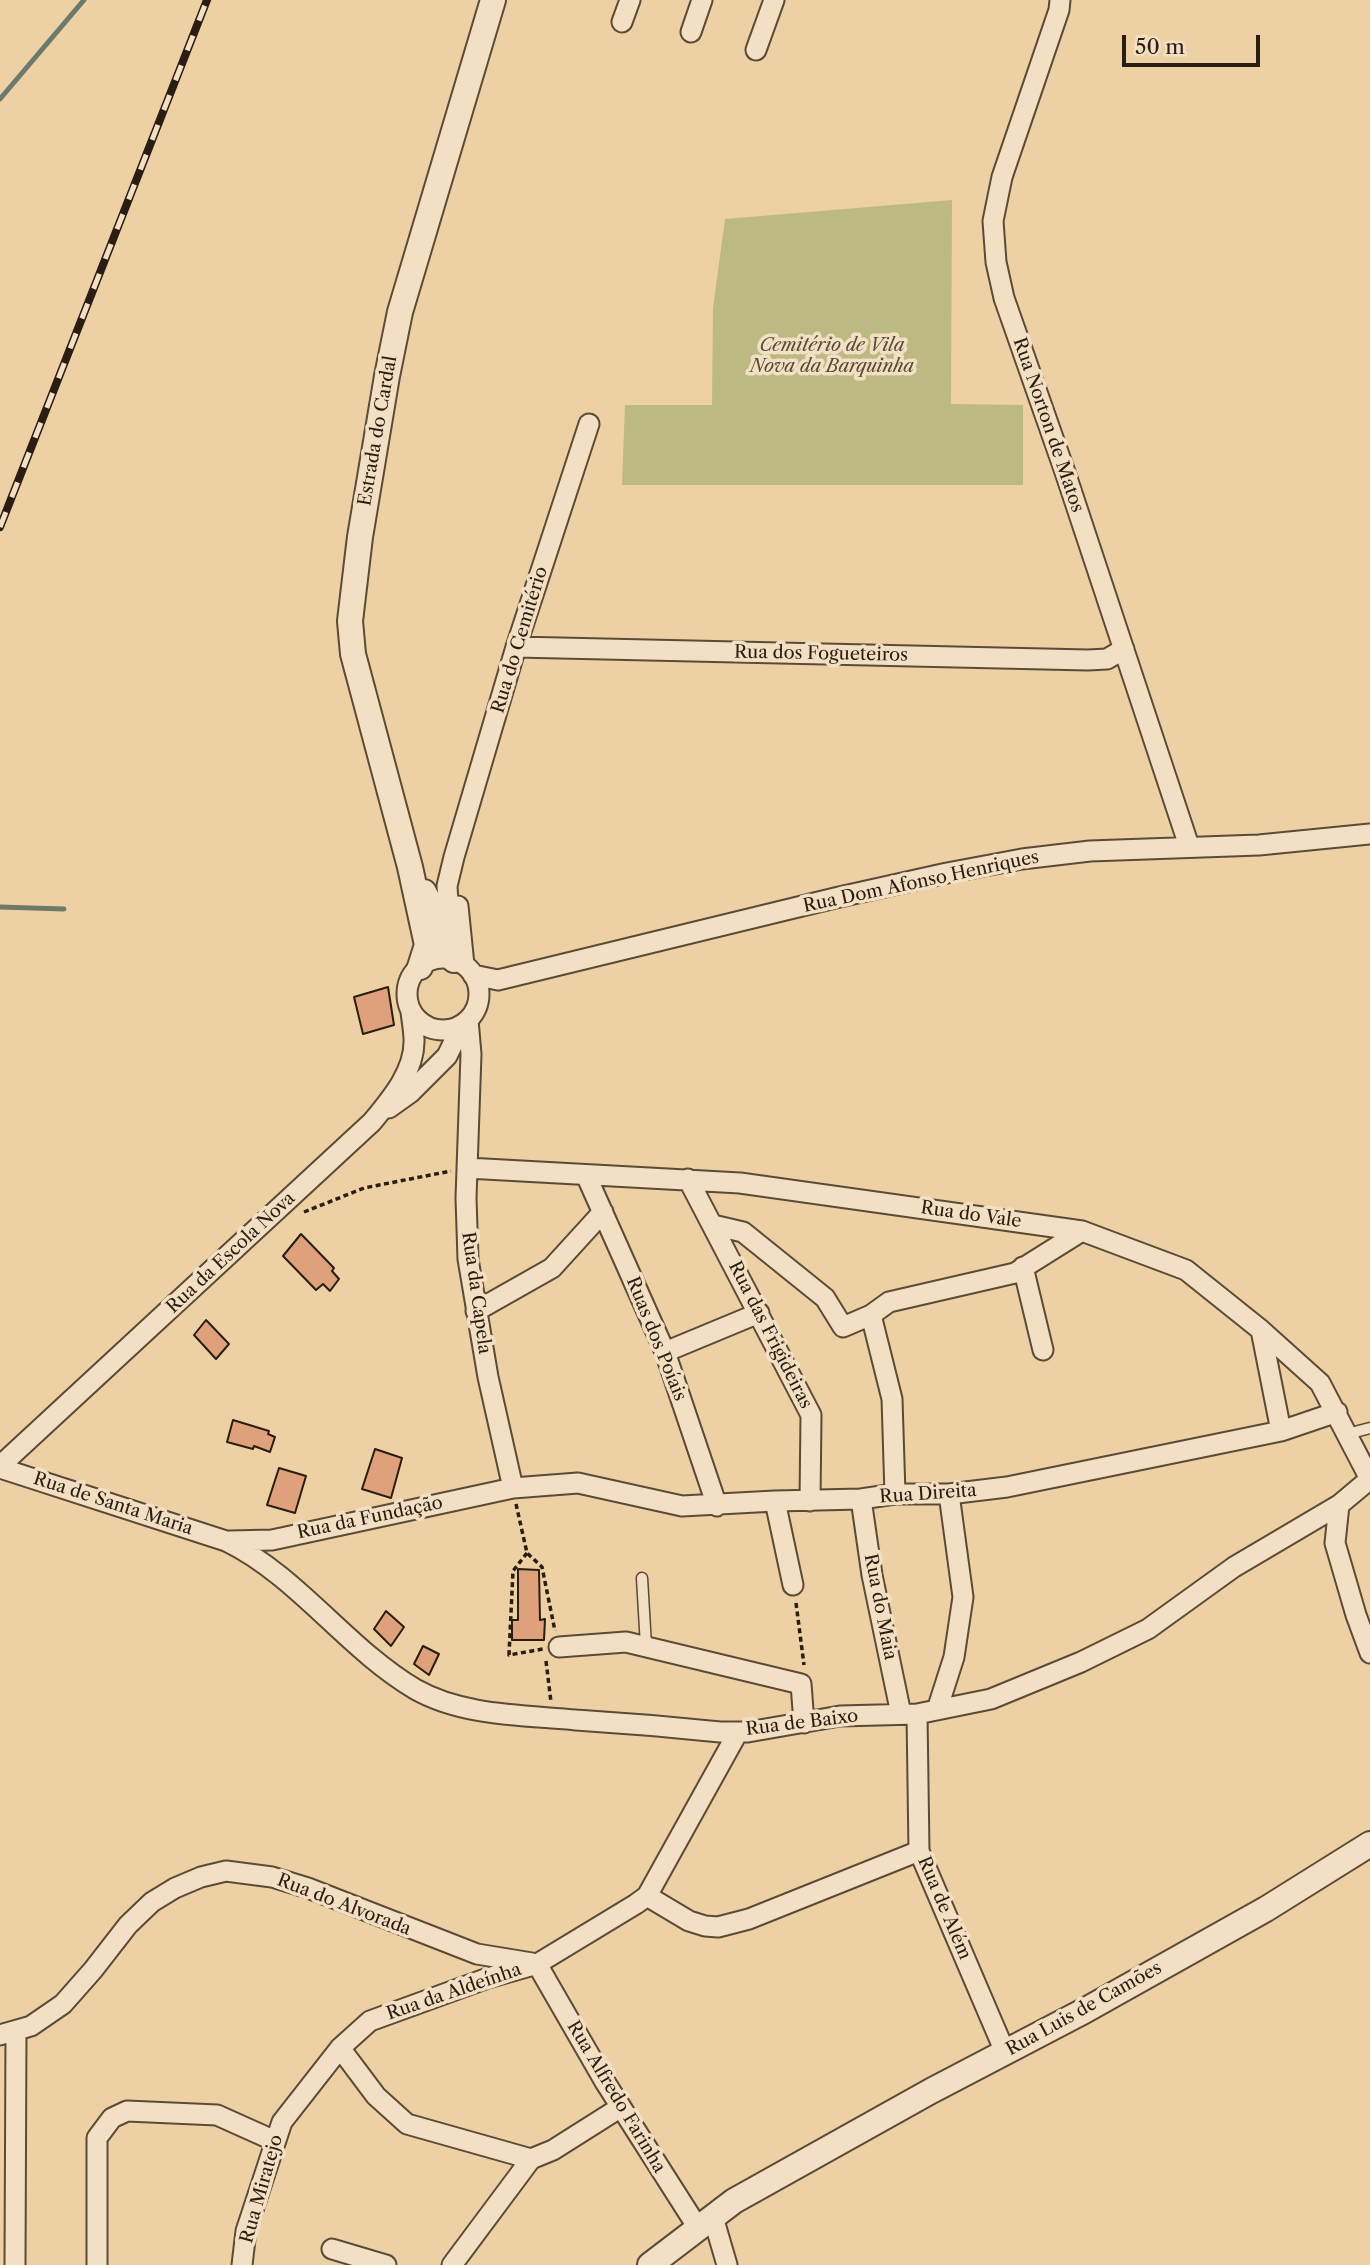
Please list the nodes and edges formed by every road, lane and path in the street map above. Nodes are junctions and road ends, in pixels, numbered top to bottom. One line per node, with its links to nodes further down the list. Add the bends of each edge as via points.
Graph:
1 (493, 0): 15 (street, Estrada do Cardal, via 400,312 352,593 353,654)
2 (630, 0): 6 (street)
3 (702, 0): 7 (street)
4 (774, 0): 8 (street)
5 (1060, 0): 11 (street, Rua Norton de Matos, via 1002,177 993,221 996,262 1004,298)
6 (622, 22)
7 (691, 32)
8 (756, 50)
9 (589, 424): 10 (street, Rua do Cemitério)
10 (516, 647): 11 (street, Rua dos Fogueteiros, via 1088,660 1107,659); 14 (street, Rua do Cemitério)
11 (1124, 649): 13 (street, Rua Norton de Matos)
12 (1370, 834): 13 (street, Rua Dom Afonso Henriques, via 1259,845)
13 (1189, 846): 17 (street, Rua Dom Afonso Henriques, via 1060,854 947,873)
14 (454, 857): 16 (street, Rua do Cemitério); 16 (street, Rua do Cemitério, via 447,886)
15 (410, 867): 16 (street, Estrada do Cardal); 16 (street, Estrada do Cardal, via 427,945)
16 (450, 960): 17 (street, Rua Dom Afonso Henriques, via 498,980); 18 (street, via 412,976 407,988); 19 (street, via 479,994)
17 (521, 975): 19 (street, Rua Dom Afonso Henriques)
18 (411, 1012): 19 (street, via 428,1028 440,1030 451,1030); 22 (street, Rua da Escola Nova, via 412,1059 393,1097)
19 (468, 1020): 20 (street); 21 (street, Rua da Capela)
20 (447, 1056): 21 (street, Rua da Capela, via 462,1065); 22 (street)
21 (471, 1095): 23 (street, Rua da Capela)
22 (372, 1122): 41 (street, Rua da Escola Nova)
23 (467, 1168): 24 (street, Rua do Vale); 27 (path, via 364,1188); 31 (street, Rua da Capela, via 468,1259)
24 (586, 1175): 25 (street, Rua do Vale); 26 (street, Ruas dos Poíais)
25 (688, 1179): 28 (street, Rua das Frigideiras); 29 (street, Rua do Vale)
26 (603, 1212): 31 (street, via 552,1268); 36 (street, Ruas dos Poíais)
27 (296, 1216)
28 (713, 1224): 32 (street, Rua das Frigideiras); 33 (street, via 743,1232 825,1298 843,1328)
29 (1082, 1231): 30 (street); 34 (street, Rua do Vale, via 1186,1270)
30 (1023, 1267): 33 (street, via 1016,1273 889,1302); 35 (street)
31 (476, 1311): 43 (street, Rua da Capela)
32 (759, 1313): 36 (street); 48 (street, Rua das Frigideiras, via 811,1415)
33 (872, 1315): 44 (street, via 892,1399)
34 (1261, 1330): 37 (street, Rua do Vale, via 1320,1383); 39 (street)
35 (1043, 1350)
36 (665, 1352): 50 (street, Ruas dos Poíais)
37 (1337, 1412): 39 (street, Rua Direita); 40 (street, Rua do Vale)
38 (1370, 1428): 40 (lane)
39 (1281, 1431): 45 (street, Rua Direita)
40 (1348, 1434): 42 (street, Rua do Vale)
41 (0, 1467): 51 (street, Rua de Santa Maria)
42 (1370, 1479): 49 (street, Rua de Baixo)
43 (513, 1488): 50 (street, Rua Direita, via 578,1483 682,1506); 51 (street, Rua da Fundação, via 272,1540); 52 (path)
44 (895, 1494): 45 (street, Rua Direita); 46 (street, Rua Direita)
45 (949, 1494): 59 (street, via 963,1597 954,1657)
46 (861, 1499): 48 (street, Rua Direita); 60 (street, Rua do Maia, via 875,1588)
47 (775, 1501): 48 (street, Rua Direita); 50 (street, Rua Direita); 54 (street)
48 (810, 1501)
49 (1339, 1505): 57 (street, via 1335,1543); 59 (street, Rua de Baixo, via 1234,1567 1148,1629 991,1699)
50 (717, 1506)
51 (226, 1541): 61 (street, Rua de Baixo, via 250,1553 413,1688 470,1709)
52 (527, 1553): 56 (path, via 542,1567); 61 (path, via 513,1571 509,1655 545,1649)
53 (642, 1578): 55 (lane)
54 (793, 1585): 58 (path, via 802,1631)
55 (646, 1646): 56 (street, via 626,1642); 58 (street)
56 (559, 1647)
57 (1370, 1653)
58 (802, 1685): 62 (street)
59 (937, 1710): 60 (street, Rua de Baixo)
60 (909, 1714): 62 (street, Rua de Baixo, via 840,1716); 65 (street, Rua de Além)
61 (552, 1718): 63 (street, Rua de Baixo)
62 (803, 1723): 63 (street, Rua de Baixo)
63 (738, 1732): 66 (street)
64 (1370, 1844): 70 (street, Rua Luis de Camões, via 1266,1909)
65 (919, 1851): 66 (street, via 718,1927 688,1921); 70 (street, Rua de Além)
66 (647, 1896): 67 (street, Rua da Aldeínha)
67 (537, 1964): 68 (street, Rua do Alvorada, via 477,1954 308,1888 226,1871 201,1877 152,1902 63,2004 31,2026); 69 (street, Rua da Aldeínha, via 370,2021); 71 (street, Rua Alfredo Farinha)
68 (8, 2034): 76 (street)
69 (340, 2048): 72 (street, Rua Miratejo, via 282,2122); 73 (street, via 376,2096 407,2124)
70 (1005, 2052): 74 (street, Rua Luis de Camões, via 734,2201)
71 (621, 2107): 73 (street); 74 (street, Rua Alfredo Farinha)
72 (275, 2141): 77 (street, via 218,2115 127,2111 112,2118 97,2138); 78 (street, Rua Miratejo, via 246,2231)
73 (531, 2159): 80 (street)
74 (705, 2222): 81 (street, Rua Luis de Camões); 82 (street, Rua Alfredo Farinha)
75 (331, 2249): 79 (street)
76 (15, 2265)
77 (97, 2265)
78 (242, 2265)
79 (386, 2265)
80 (452, 2265)
81 (650, 2265)
82 (727, 2265)

